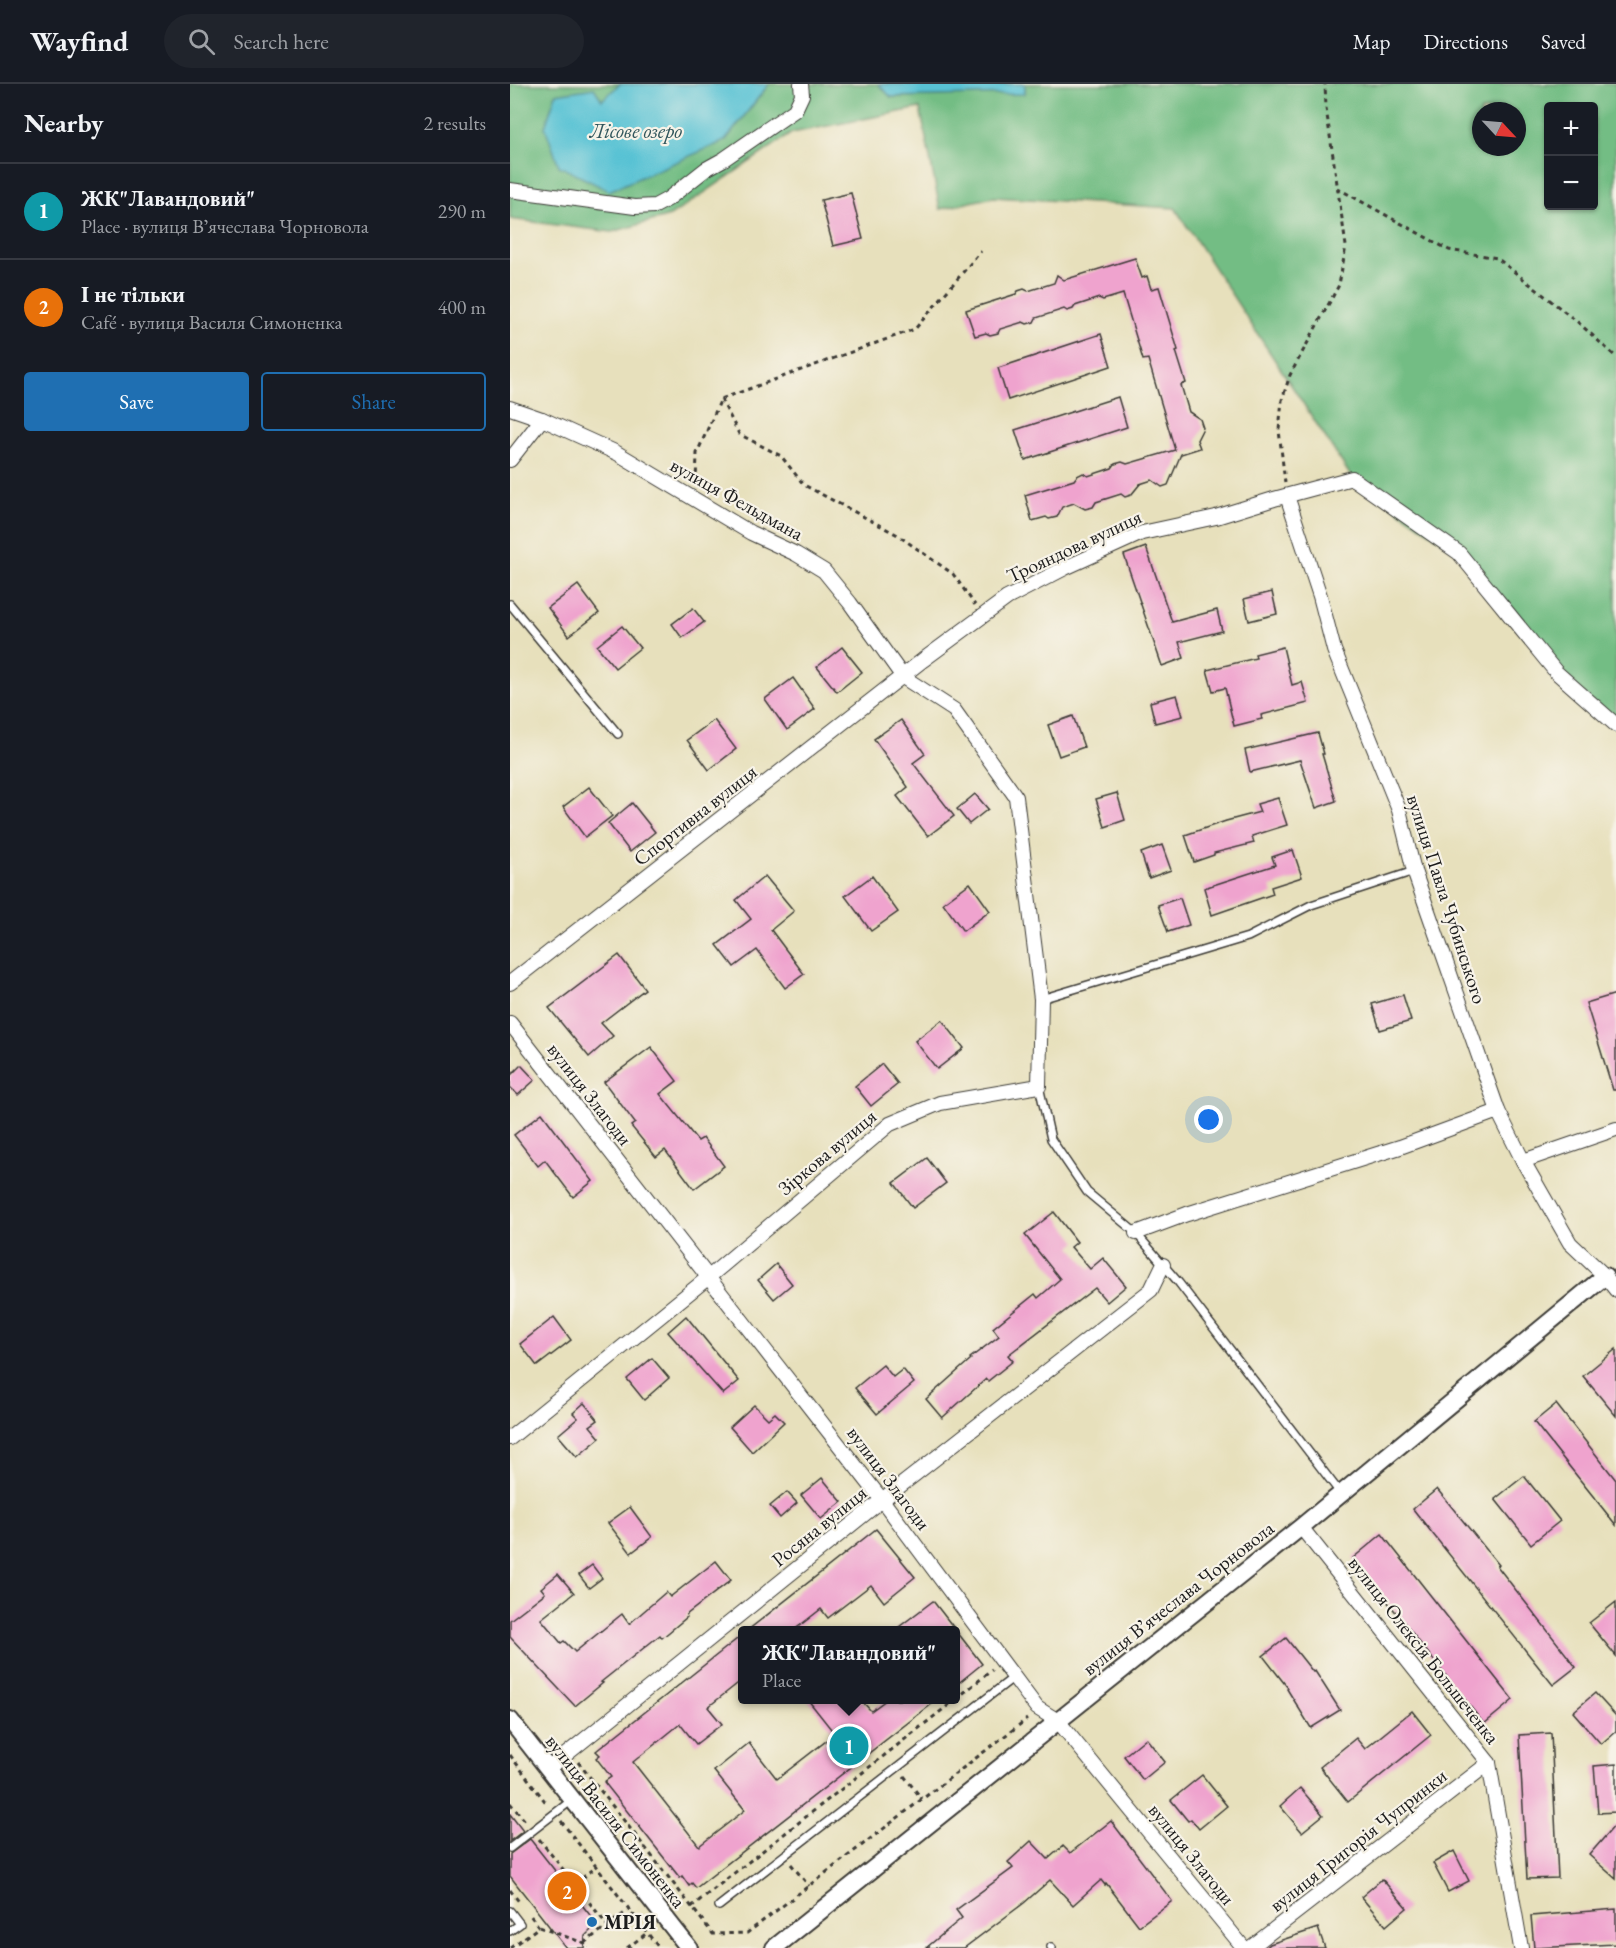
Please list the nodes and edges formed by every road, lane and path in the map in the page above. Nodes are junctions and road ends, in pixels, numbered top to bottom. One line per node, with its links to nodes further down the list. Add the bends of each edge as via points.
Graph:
1 (801, 84): 4 (street, via 802,95 795,110 655,206 635,207)
2 (1325, 84): 3 (path)
3 (1337, 188): 6 (path, via 1449,250 1497,258); 12 (path, via 1346,246 1339,285 1290,375 1281,400 1279,430)
4 (510, 190)
5 (981, 251): 7 (path, via 915,329)
6 (1616, 357)
7 (721, 399): 11 (path, via 697,453); 14 (path, via 739,434 781,456 804,485 896,534 953,574)
8 (510, 408): 9 (street, вулиця Фельдмана)
9 (542, 418): 10 (street); 15 (street, вулиця Фельдмана, via 617,453 824,572)
10 (510, 460)
11 (696, 484)
12 (1287, 496): 14 (street, Трояндова вулиця, via 1142,533 1007,598); 16 (street, Трояндова вулиця, via 1352,478 1459,553 1556,672); 18 (street, вулиця Павла Чубинського, via 1334,650 1399,810)
13 (510, 604): 17 (lane)
14 (983, 616): 15 (street, Трояндова вулиця)
15 (903, 677): 19 (street, Спортивна вулиця); 20 (street, via 954,710 1016,797)
16 (1616, 725)
17 (618, 734)
18 (1414, 871): 20 (lane, via 1311,905 1248,937); 23 (street, вулиця Павла Чубинського)
19 (510, 983)
20 (1041, 999): 22 (street)
21 (510, 1023): 28 (street, вулиця Злагоди)
22 (1039, 1086): 26 (lane, via 1051,1139 1087,1192); 28 (street, Зіркова вулиця, via 940,1103 890,1124)
23 (1498, 1111): 25 (street, вулиця Павла Чубинського); 26 (street)
24 (1616, 1129): 25 (street)
25 (1523, 1161): 29 (street, вулиця Павла Чубинського, via 1570,1243)
26 (1136, 1233): 27 (lane)
27 (1163, 1264): 32 (lane); 33 (street, Росяна вулиця, via 1151,1290)
28 (710, 1276): 31 (street, Зіркова вулиця); 33 (street, вулиця Злагоди)
29 (1605, 1276): 30 (street, вулиця Павла Чубинського); 32 (street, вулиця Вʼячеслава Чорновола)
30 (1616, 1290)
31 (510, 1438)
32 (1341, 1494): 34 (street, вулиця Вʼячеслава Чорновола)
33 (882, 1500): 36 (street, вулиця Злагоди); 44 (street, Росяна вулиця)
34 (1302, 1527): 40 (street, вулиця Вʼячеслава Чорновола); 42 (street, вулиця Олексія Большеченка)
35 (992, 1670): 37 (path)
36 (1014, 1677): 40 (street, вулиця Злагоди, via 1037,1708); 43 (lane)
37 (960, 1695)
38 (949, 1704): 58 (path)
39 (510, 1720): 44 (street, вулиця Василя Симоненка)
40 (1058, 1720): 70 (street, вулиця Вʼячеслава Чорновола); 71 (street, вулиця Злагоди)
41 (510, 1755): 48 (path)
42 (1489, 1763): 72 (street, вулиця Григорія Чупринки); 73 (street, вулиця Олексія Большеченка)
43 (898, 1767): 46 (path); 53 (lane)
44 (548, 1769): 45 (street, вулиця Василя Симоненка)
45 (573, 1799): 52 (lane); 69 (street, вулиця Василя Симоненка)
46 (922, 1799)
47 (510, 1803): 50 (path)
48 (553, 1811)
49 (560, 1821): 54 (path)
50 (531, 1830)
51 (539, 1839): 55 (path)
52 (510, 1848)
53 (785, 1855): 56 (path); 57 (lane)
54 (596, 1867): 55 (path); 59 (path)
55 (574, 1884): 61 (path)
56 (809, 1886)
57 (719, 1906)
58 (691, 1907)
59 (629, 1910): 61 (path); 64 (path)
60 (510, 1911): 63 (lane, via 520,1924)
61 (608, 1926): 65 (path)
62 (539, 1927): 65 (path)
63 (510, 1931)
64 (647, 1933): 67 (path); 68 (path)
65 (584, 1943): 66 (path)
66 (588, 1948)
67 (627, 1948)
68 (658, 1948)
69 (689, 1948)
70 (774, 1948)
71 (1244, 1948)
72 (1250, 1948)
73 (1521, 1948)

